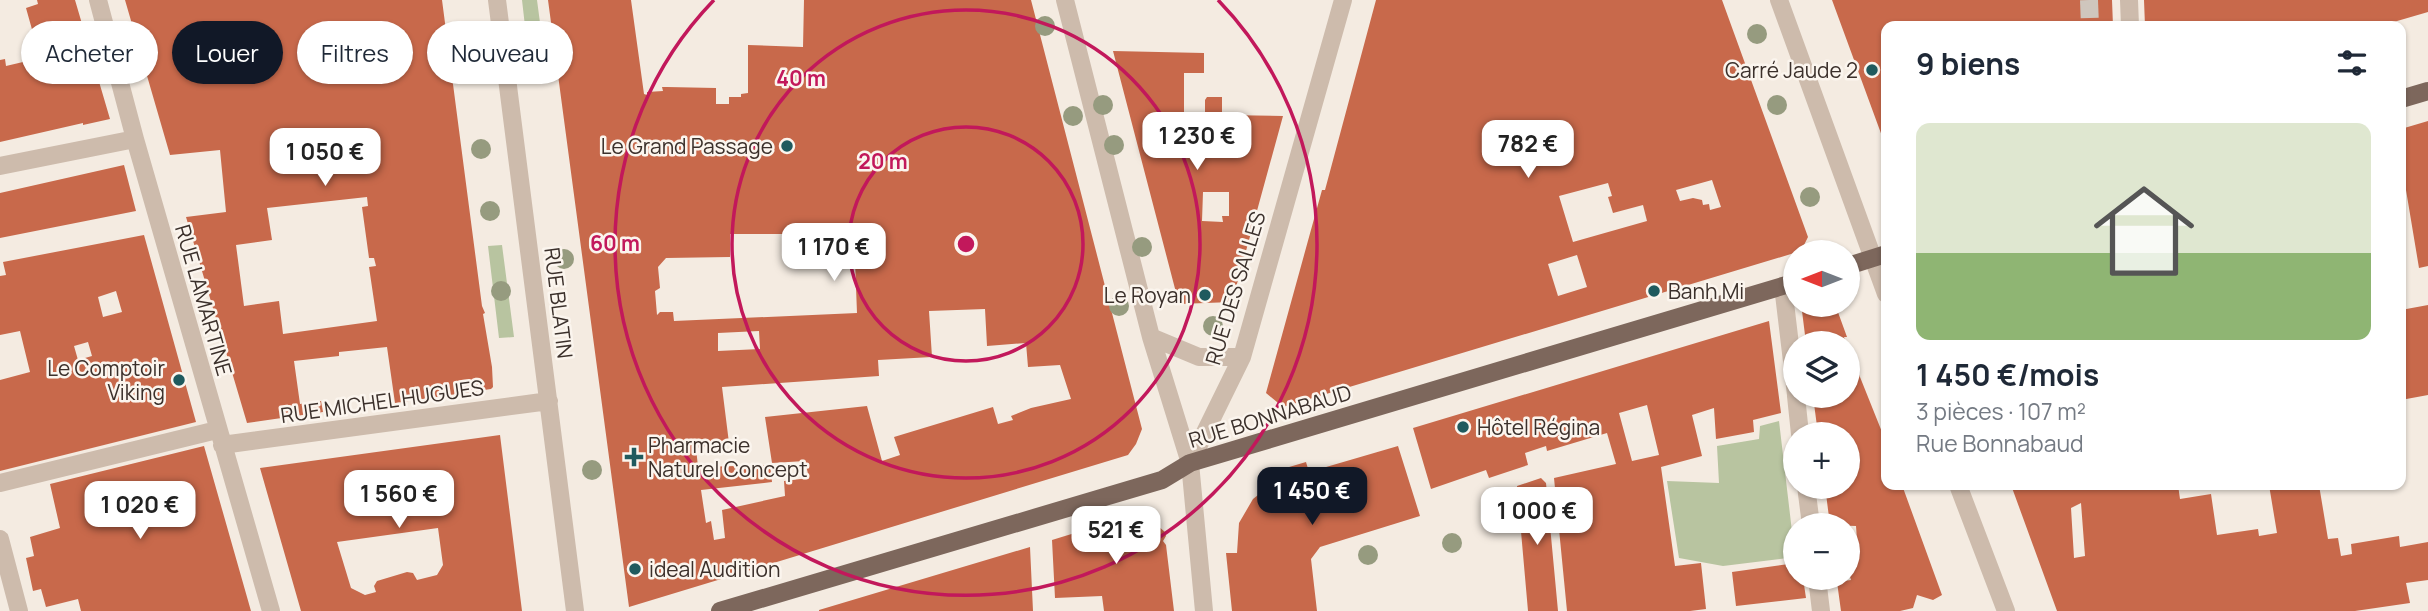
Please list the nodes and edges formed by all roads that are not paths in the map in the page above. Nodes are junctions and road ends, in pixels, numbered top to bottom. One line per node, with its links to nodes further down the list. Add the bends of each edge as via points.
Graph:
1 (98, 0): 10 (street, RUE LAMARTINE)
2 (497, 0): 17 (street, RUE BLATIN)
3 (1065, 0): 15 (street)
4 (1343, 0): 16 (street, RUE DES SALLES)
5 (1779, 0): 12 (street, via 1859,215)
6 (2129, 0): 7 (street)
7 (2130, 21)
8 (2428, 91): 9 (main road)
9 (2406, 98)
10 (135, 139): 11 (street); 18 (street, RUE LAMARTINE)
11 (0, 166)
12 (1880, 256): 13 (main road)
13 (1860, 262)
14 (1783, 286): 19 (main road, RUE BONNABAUD)
15 (1151, 337): 16 (street, via 1199,357); 19 (street)
16 (1242, 356): 19 (street, RUE DES SALLES)
17 (549, 401): 18 (street, RUE MICHEL HUGUES); 26 (street, RUE BLATIN)
18 (219, 438): 20 (street, RUE MICHEL HUGUES); 25 (street, RUE LAMARTINE)
19 (1190, 463): 27 (main road, RUE BONNABAUD, via 1162,480); 28 (street)
20 (0, 483)
21 (1960, 490): 30 (street)
22 (0, 539): 24 (street)
23 (1818, 590): 29 (street)
24 (19, 611)
25 (271, 611)
26 (575, 611)
27 (720, 611)
28 (1204, 611)
29 (1821, 611)
30 (2006, 611)

